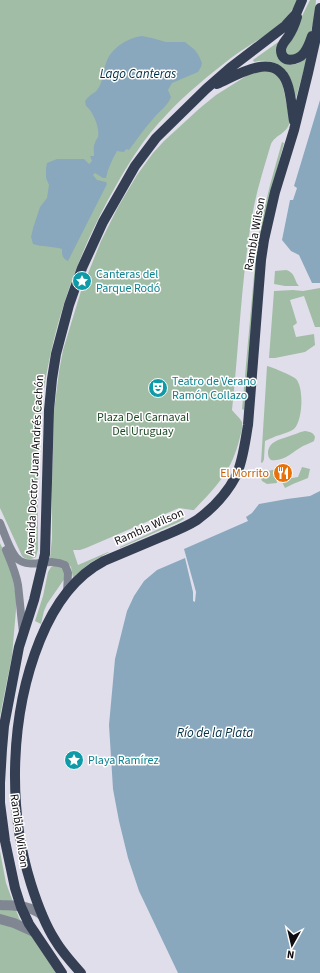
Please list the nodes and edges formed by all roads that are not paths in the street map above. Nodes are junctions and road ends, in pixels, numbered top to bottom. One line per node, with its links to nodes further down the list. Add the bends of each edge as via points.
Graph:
1 (301, 3): 3 (main road, via 294,26 281,49 284,58 292,61 304,53); 4 (main road, Avenida Doctor Juan Andrés Cachón, via 296,14 285,26)
2 (320, 8): 3 (main road, Rambla Wilson)
3 (319, 19): 5 (main road, Rambla Wilson)
4 (206, 89): 5 (main road, via 253,68 275,68 285,77 288,85); 8 (main road, Avenida Doctor Juan Andrés Cachón, via 156,138 135,166 94,241 69,305 52,380)
5 (295, 126): 9 (main road, Rambla Wilson, via 264,240 248,425 236,476 218,501 197,519 94,566 79,578)
6 (0, 523): 8 (street, via 14,555 19,560 32,564)
7 (0, 537): 10 (street, via 12,561 18,584)
8 (43, 563): 9 (street, via 57,562 65,565 68,573); 10 (main road, Avenida Doctor Juan Andrés Cachón)
9 (67, 593): 14 (main road, Rambla Wilson, via 44,629 32,661 21,704 17,735 15,774 20,835 24,860)
10 (24, 633): 11 (main road, Rambla Wilson)
11 (1, 749): 13 (main road, Rambla Wilson, via 1,809 8,854)
12 (0, 905): 13 (street)
13 (21, 907): 14 (street, via 35,910); 16 (main road, Rambla Wilson)
14 (42, 915): 18 (main road, Rambla Wilson, via 55,941)
15 (0, 919): 16 (street)
16 (34, 932): 17 (main road, Rambla Wilson)
17 (62, 973)
18 (81, 973)

